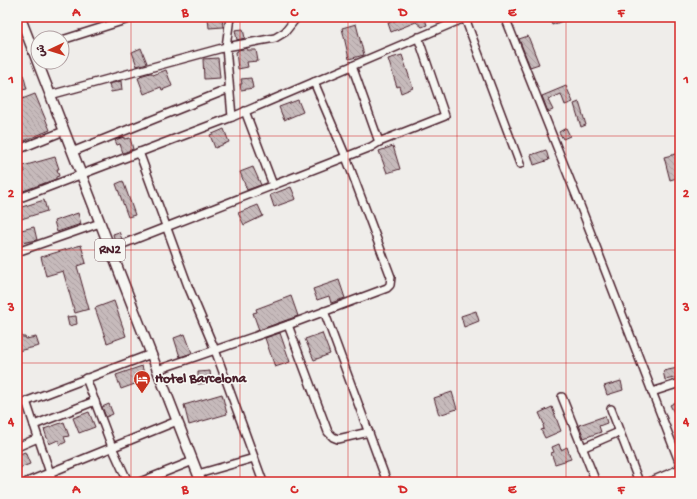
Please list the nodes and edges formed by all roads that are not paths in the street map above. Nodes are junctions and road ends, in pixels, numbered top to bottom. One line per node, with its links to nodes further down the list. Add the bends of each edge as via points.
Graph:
1 (20, 17): 7 (main road, RN2)
2 (135, 17): 8 (street)
3 (230, 17): 11 (street)
4 (297, 17): 11 (street, via 285,32 275,38)
5 (466, 17): 9 (street); 25 (street)
6 (505, 17): 40 (street)
7 (20, 28): 10 (main road, RN2)
8 (70, 37)
9 (418, 38): 12 (street); 20 (street, via 445,116)
10 (30, 41)
11 (226, 47): 15 (street); 16 (street)
12 (352, 66): 14 (street); 20 (street)
13 (42, 70): 16 (main road, RN2)
14 (314, 82): 17 (street); 24 (street)
15 (229, 89): 18 (street); 22 (street)
16 (50, 96): 19 (main road, RN2)
17 (245, 111): 18 (street); 27 (street)
18 (232, 117): 23 (street)
19 (64, 130): 21 (street); 22 (main road, RN2)
20 (379, 142): 24 (street)
21 (17, 150)
22 (72, 152): 26 (main road, RN2)
23 (139, 152): 26 (street); 30 (street)
24 (346, 157): 27 (street); 33 (street, via 391,281 387,288)
25 (520, 164)
26 (81, 174): 28 (street); 29 (main road, RN2)
27 (274, 185): 30 (street)
28 (17, 199)
29 (100, 223): 31 (main road, RN2); 32 (street)
30 (166, 227): 31 (street); 35 (street)
31 (110, 249): 36 (main road, RN2)
32 (17, 252)
33 (324, 311): 34 (street); 48 (street)
34 (288, 325): 35 (street); 48 (street, via 328,432 338,439)
35 (215, 350): 37 (street); 54 (street)
36 (151, 354): 37 (main road, RN2); 38 (street)
37 (157, 370): 46 (main road, RN2)
38 (86, 378): 42 (street); 43 (street)
39 (680, 382): 40 (street)
40 (652, 392): 56 (street)
41 (562, 397): 53 (street)
42 (26, 401): 44 (street); 47 (street)
43 (95, 401): 47 (street); 52 (street)
44 (17, 405)
45 (611, 409): 49 (street)
46 (177, 421): 52 (street); 55 (main road, RN2)
47 (34, 425): 50 (street)
48 (369, 432): 65 (street)
49 (619, 432): 53 (street); 67 (street)
50 (38, 438): 51 (street); 58 (street)
51 (17, 447)
52 (112, 448): 58 (street); 62 (street)
53 (582, 448): 66 (street)
54 (254, 458): 59 (street); 64 (street)
55 (193, 461): 59 (main road, RN2); 63 (street)
56 (680, 464)
57 (678, 470): 68 (street); 69 (street)
58 (50, 472): 60 (street); 61 (street)
59 (199, 478)
60 (27, 482)
61 (54, 482)
62 (128, 482)
63 (140, 482)
64 (263, 482)
65 (387, 482)
66 (596, 482)
67 (639, 482)
68 (649, 482)
69 (679, 482)

